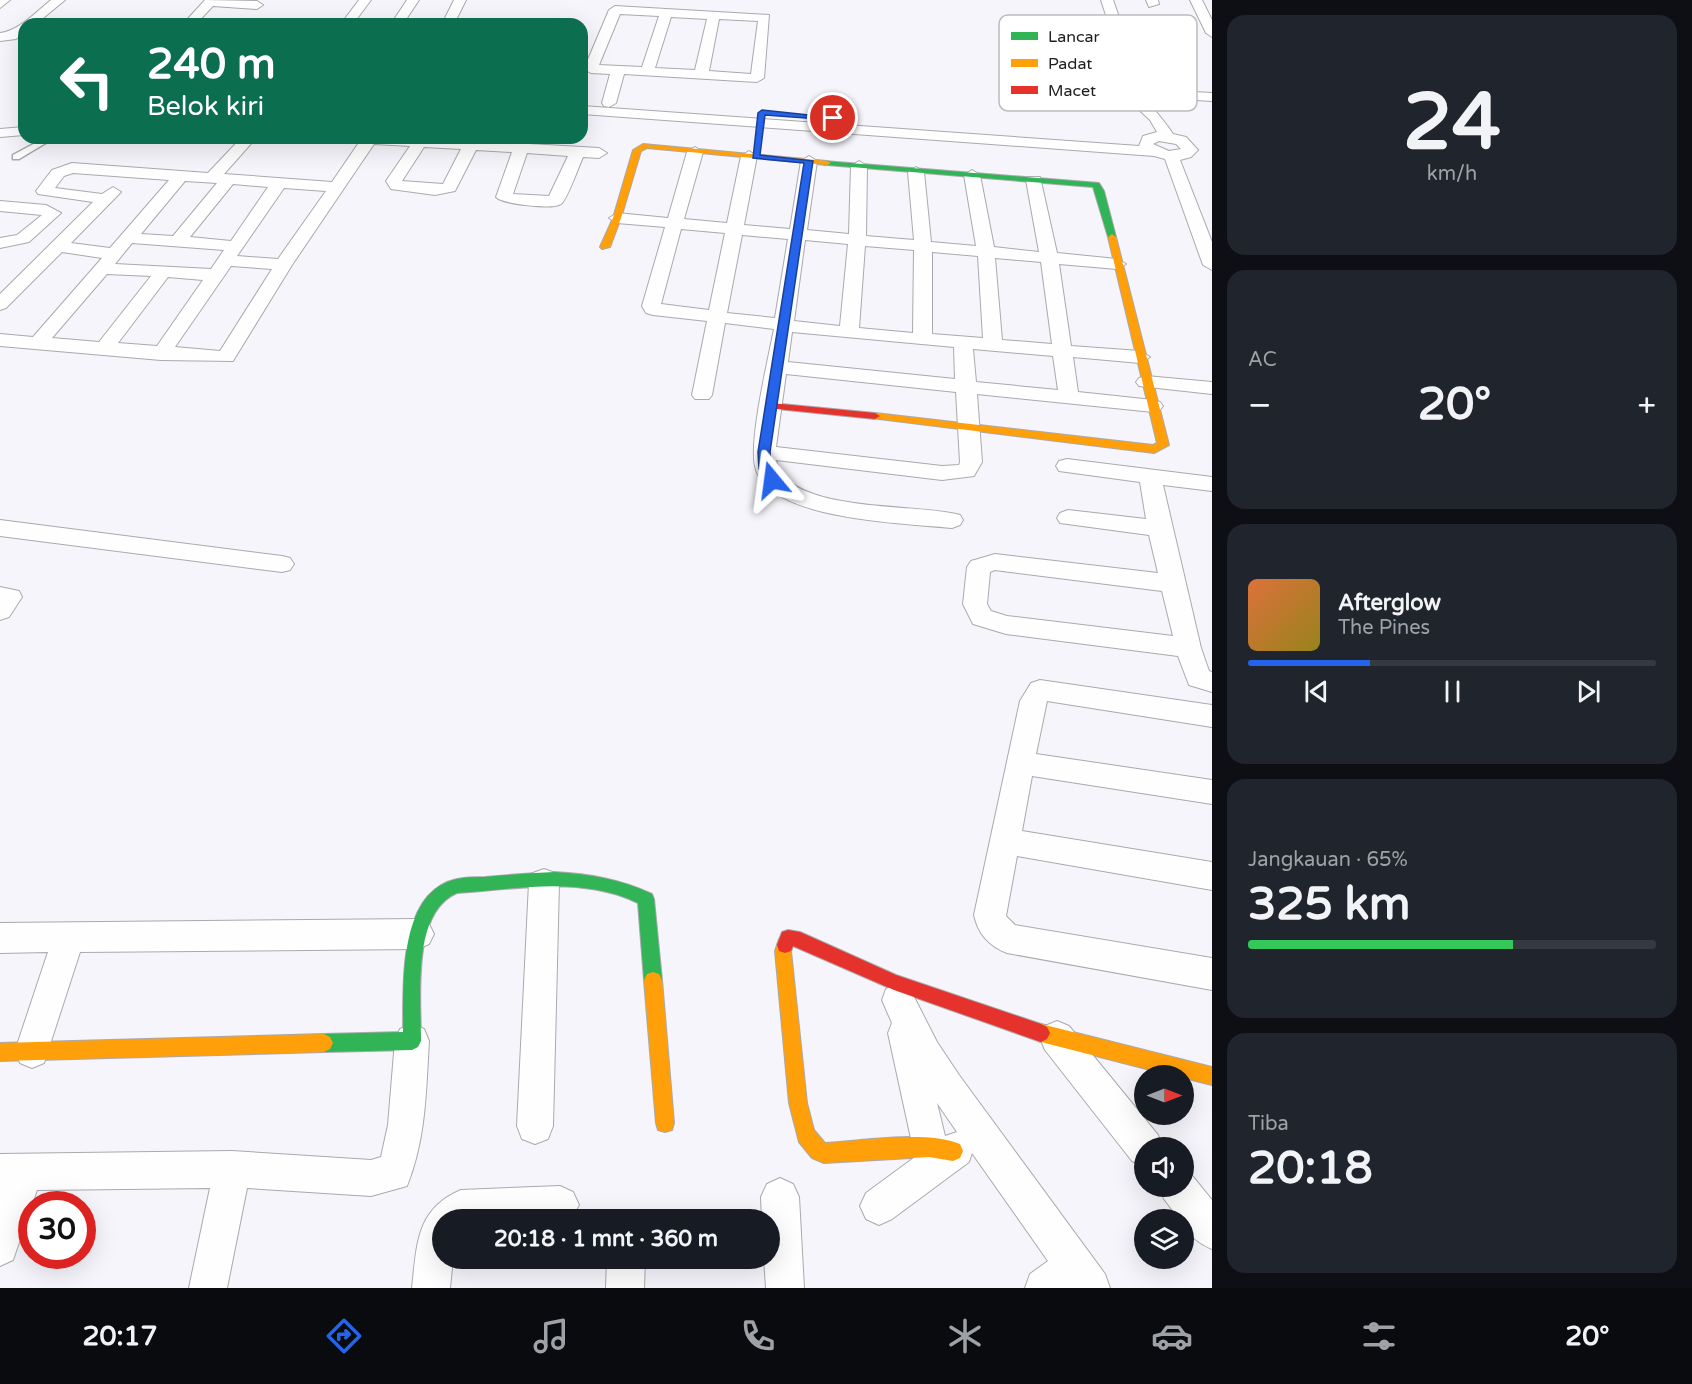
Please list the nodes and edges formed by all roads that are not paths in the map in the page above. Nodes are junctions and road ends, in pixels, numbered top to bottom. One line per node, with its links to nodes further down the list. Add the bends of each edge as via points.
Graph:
1 (4, 0): 11 (street)
2 (59, 0): 15 (street)
3 (66, 0): 16 (street)
4 (365, 0): 19 (street)
5 (413, 0): 20 (street)
6 (460, 0): 21 (street)
7 (1107, 0): 14 (street)
8 (1196, 0): 23 (street)
9 (211, 1): 10 (street); 17 (street)
10 (260, 2): 18 (street)
11 (0, 4)
12 (666, 13): 13 (street); 25 (street, via 615,10 591,69); 26 (street)
13 (714, 15): 27 (street); 27 (street, via 765,18 757,78)
14 (1112, 15)
15 (36, 18)
16 (46, 18)
17 (195, 18)
18 (248, 18)
19 (352, 18)
20 (401, 18)
21 (451, 18)
22 (18, 31): 24 (street)
23 (1212, 33)
24 (2, 40)
25 (625, 70): 26 (street); 31 (street)
26 (647, 71): 27 (street)
27 (701, 75)
28 (1197, 96): 29 (street)
29 (1212, 97)
30 (588, 102): 31 (street)
31 (615, 104): 34 (street)
32 (588, 110): 34 (street)
33 (1148, 111): 37 (street)
34 (756, 117): 45 (street); 49 (street)
35 (0, 133): 36 (street)
36 (18, 133)
37 (1167, 137): 45 (street, via 1151,137); 45 (street, via 1195,149)
38 (40, 144): 50 (lane)
39 (245, 144): 57 (street)
40 (365, 144): 60 (street)
41 (419, 144): 43 (street, via 394,181 397,186 449,188)
42 (445, 144): 43 (street)
43 (470, 146): 44 (street)
44 (521, 149): 46 (street); 46 (street, via 505,192 508,199 555,201)
45 (1158, 150): 80 (street)
46 (577, 152): 48 (street)
47 (695, 152): 49 (street); 63 (street, via 639,147); 64 (street)
48 (599, 153)
49 (750, 156): 51 (street); 65 (street)
50 (16, 157)
51 (808, 161): 52 (street); 66 (street)
52 (859, 166): 54 (street); 68 (street)
53 (132, 172): 55 (street); 61 (street); 61 (street, via 66,170 58,173 44,191)
54 (916, 172): 56 (street); 71 (street)
55 (181, 176): 57 (street); 67 (street)
56 (972, 176): 58 (street); 74 (street)
57 (220, 179): 59 (street); 69 (street)
58 (1034, 180): 76 (street); 78 (street, via 1096,185)
59 (279, 183): 60 (street); 77 (street)
60 (335, 187): 79 (street)
61 (106, 200): 72 (street)
62 (0, 206): 70 (street, via 53,213 25,239)
63 (617, 218): 64 (street); 73 (street)
64 (674, 224): 65 (street); 84 (street, via 651,306 658,311)
65 (734, 228): 66 (street); 84 (street)
66 (798, 234): 68 (street); 85 (street)
67 (128, 238): 69 (street); 75 (street)
68 (857, 240): 71 (street); 86 (street)
69 (177, 242): 77 (street)
70 (0, 243)
71 (922, 246): 74 (street); 87 (street)
72 (60, 247): 75 (street); 83 (street)
73 (605, 247)
74 (986, 252): 76 (street); 91 (street)
75 (114, 254): 81 (street)
76 (1049, 258): 78 (street); 93 (street)
77 (225, 260): 79 (street); 82 (street); 94 (street)
78 (1117, 264): 95 (street)
79 (284, 265): 94 (street, via 226,357)
80 (1212, 265)
81 (102, 268): 82 (street); 89 (street)
82 (164, 271): 92 (street)
83 (0, 304)
84 (717, 317): 85 (street); 100 (street)
85 (785, 325): 86 (street); 96 (street)
86 (849, 333): 87 (street)
87 (922, 339): 90 (street)
88 (0, 340): 89 (street)
89 (39, 342): 92 (street)
90 (963, 343): 91 (street); 97 (street)
91 (993, 346): 93 (street)
92 (104, 348): 94 (street)
93 (1064, 352): 95 (street); 101 (street)
94 (161, 354)
95 (1140, 357): 99 (street)
96 (777, 367): 97 (street); 103 (street)
97 (966, 386): 101 (street); 104 (street)
98 (1212, 388): 99 (street)
99 (1149, 393): 101 (street); 102 (street); 104 (street, via 1163,441 1154,449)
100 (702, 395)
101 (1069, 397)
102 (1212, 398)
103 (771, 406): 104 (street); 105 (street)
104 (968, 425): 105 (street, via 971,462 961,473)
105 (764, 452): 110 (street, via 765,469 772,480 800,498 826,506)
106 (1067, 466): 107 (street)
107 (1150, 477): 108 (street); 112 (street)
108 (1212, 484)
109 (1068, 518): 112 (street)
110 (952, 520)
111 (0, 528): 113 (street)
112 (1159, 528): 114 (street)
113 (282, 564)
114 (1173, 584): 117 (street); 117 (street, via 995,562 979,567 975,604 982,616 1006,625)
115 (0, 596): 116 (street, via 10,597)
116 (0, 611)
117 (1188, 648): 118 (street, via 1197,678)
118 (1212, 682)
119 (1212, 716): 120 (street, via 1040,690 1034,700)
120 (1021, 763): 121 (street); 122 (street)
121 (1212, 792)
122 (1005, 841): 123 (street); 128 (street, via 990,915 992,924 1007,938)
123 (1212, 876)
124 (543, 883): 125 (street, via 457,886 439,894); 135 (street, via 620,884 646,898); 136 (street)
125 (418, 934): 127 (street); 131 (street)
126 (0, 938): 127 (street)
127 (69, 938): 132 (street)
128 (1212, 974)
129 (896, 991): 130 (street); 138 (street); 138 (street, via 925,1054); 138 (street, via 788,938 783,951 798,1103 806,1136 819,1151)
130 (1057, 1038): 134 (street); 137 (street)
131 (412, 1041): 132 (street); 139 (street, via 405,1134 402,1156 394,1173 371,1178)
132 (32, 1051): 133 (street)
133 (0, 1052)
134 (1212, 1076)
135 (665, 1123)
136 (535, 1126)
137 (1136, 1137)
138 (955, 1144): 144 (street); 150 (street)
139 (232, 1169): 140 (street); 151 (street)
140 (13, 1171): 147 (street)
141 (780, 1197): 154 (street)
142 (1186, 1197): 146 (street)
143 (560, 1205): 145 (street)
144 (879, 1206)
145 (461, 1209)
146 (1212, 1230)
147 (0, 1247)
148 (432, 1269): 152 (street)
149 (626, 1269): 153 (street)
150 (1082, 1276): 155 (street)
151 (208, 1288)
152 (430, 1288)
153 (626, 1288)
154 (784, 1288)
155 (1044, 1288)

